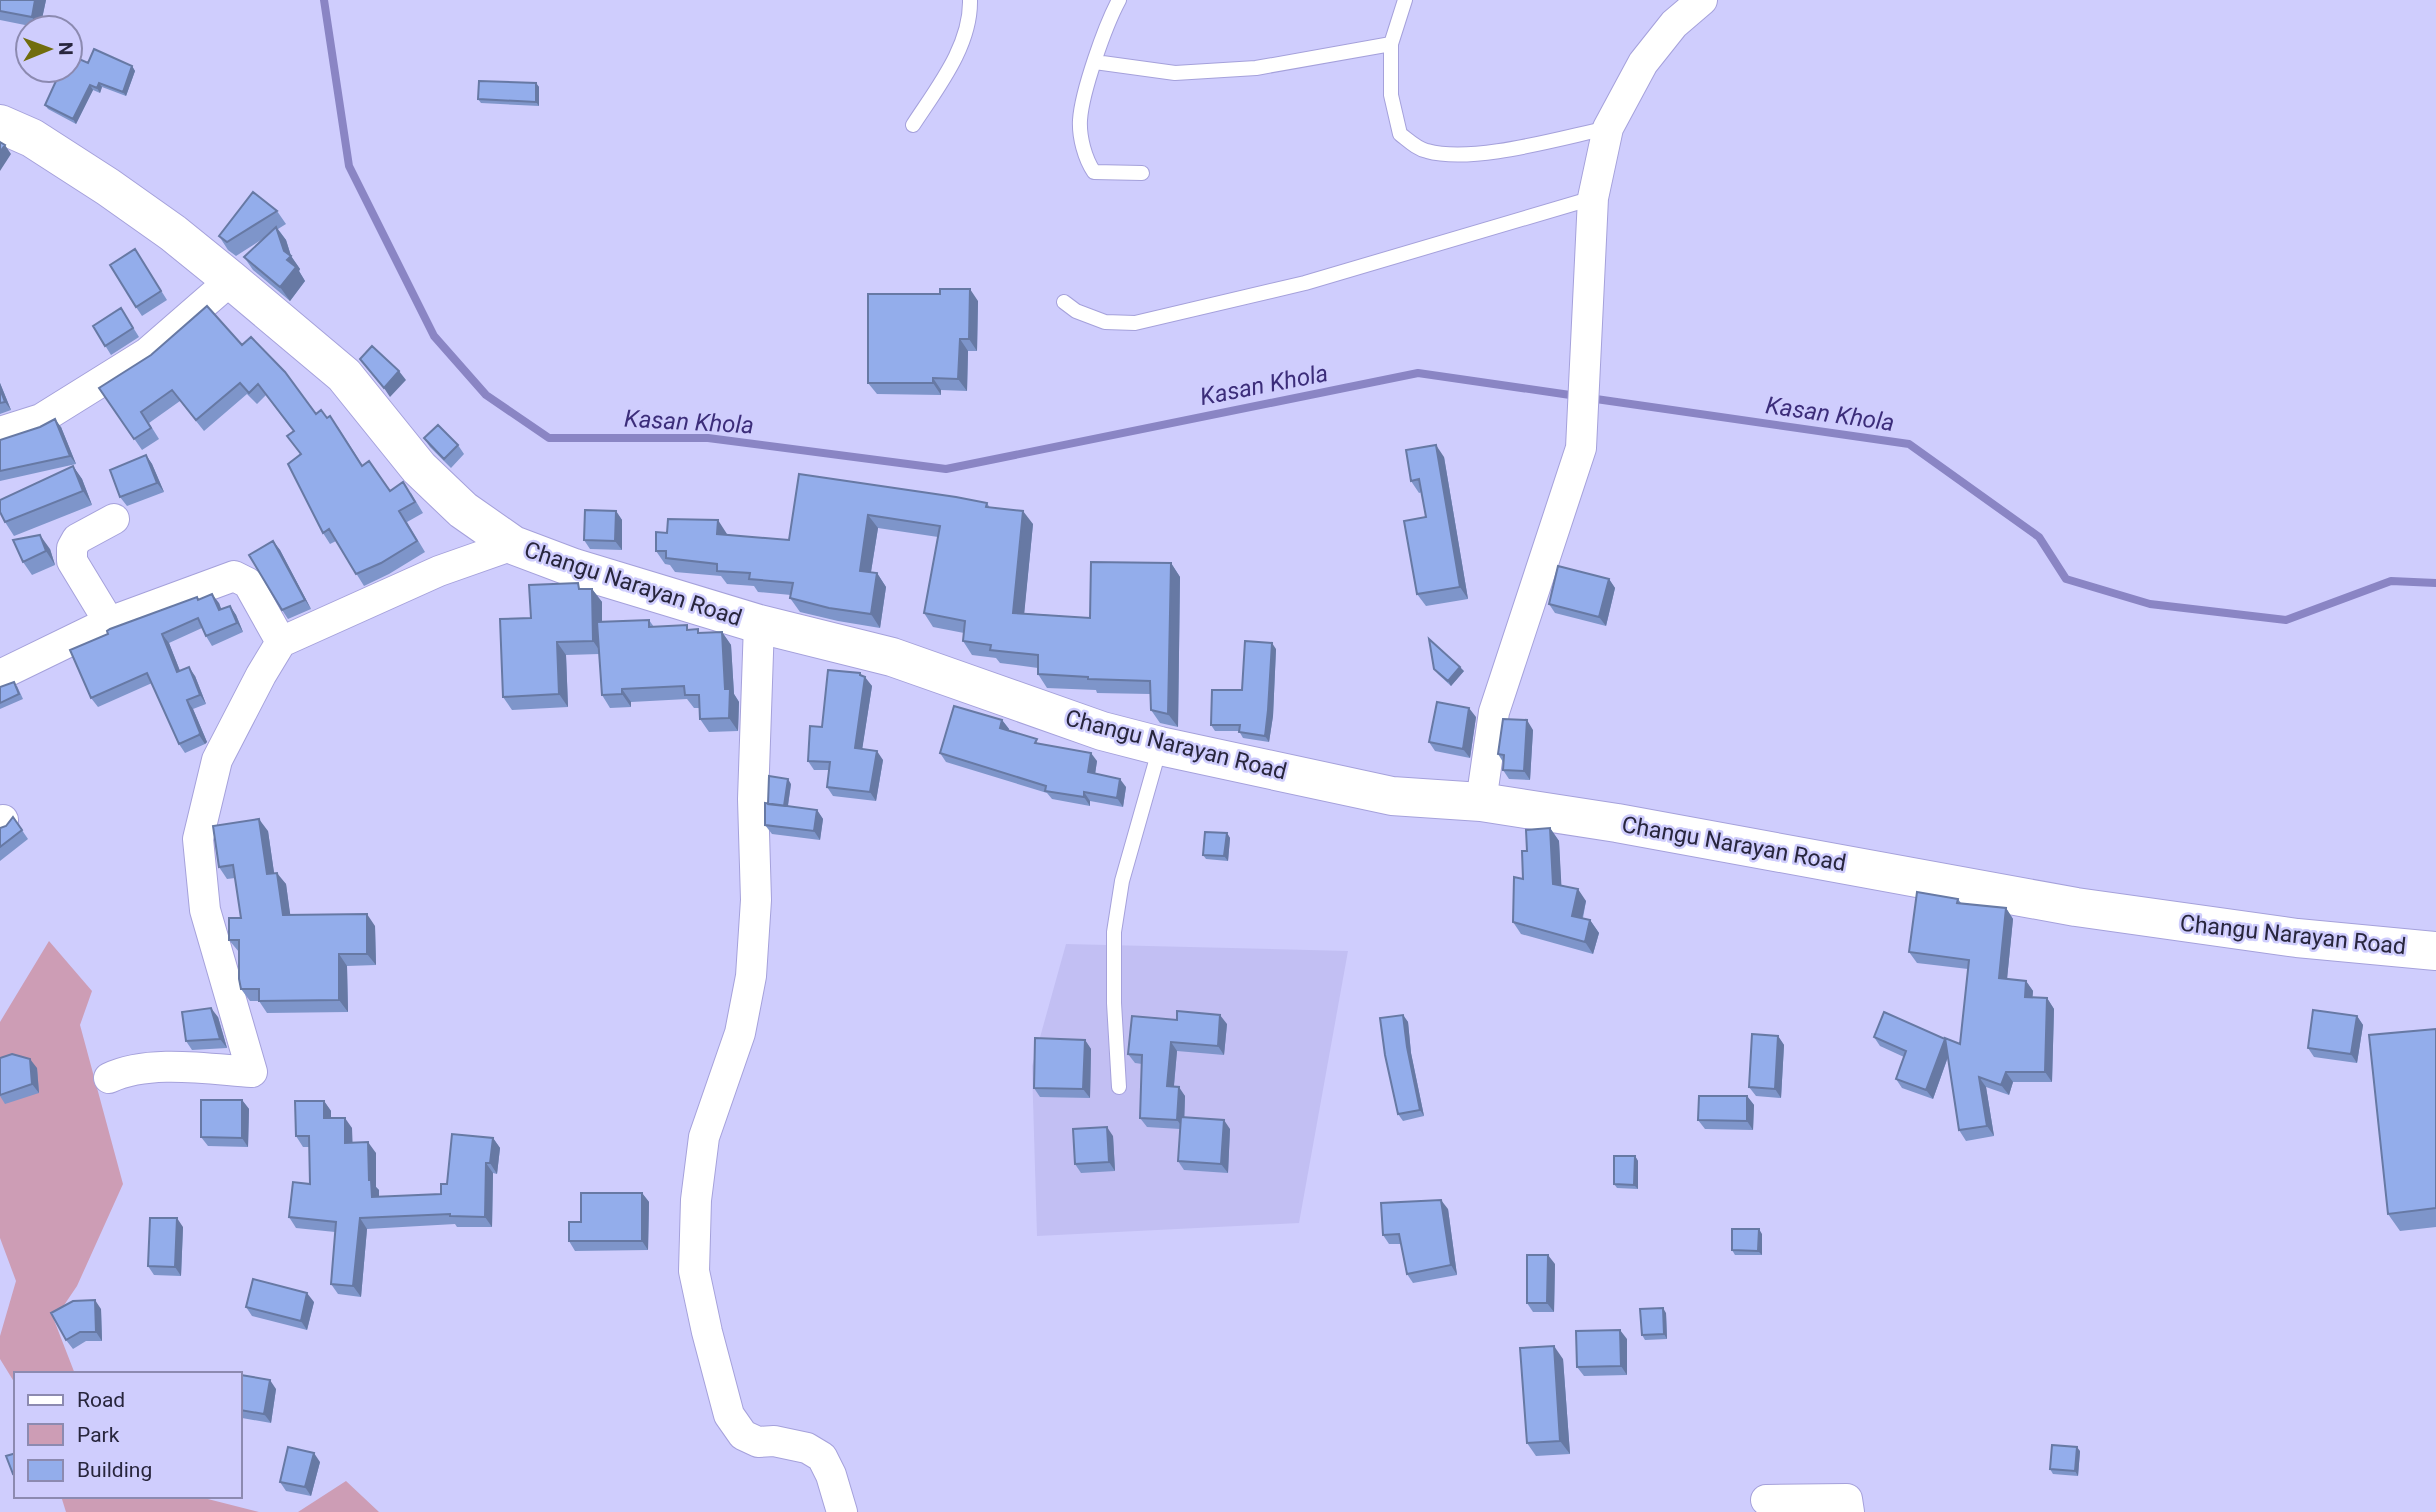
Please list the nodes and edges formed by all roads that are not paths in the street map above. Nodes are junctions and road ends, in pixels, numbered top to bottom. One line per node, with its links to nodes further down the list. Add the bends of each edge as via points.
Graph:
1 (970, 0): 8 (lane, via 965,36)
2 (1119, 0): 6 (lane)
3 (1405, 0): 5 (lane)
4 (1702, 0): 9 (street, via 1674,24 1643,64)
5 (1391, 44): 6 (lane, via 1256,68 1175,73); 9 (lane, via 1391,95 1400,134 1424,151 1455,156 1504,150)
6 (1096, 62): 10 (lane, via 1080,121 1087,162 1094,172)
7 (0, 124): 12 (main road, Changu Narayan Road, via 32,138 108,187)
8 (913, 125)
9 (1608, 128): 11 (street)
10 (1142, 173)
11 (1593, 198): 13 (lane, via 1305,283 1135,323 1105,322); 22 (street, via 1581,448 1494,712)
12 (231, 280): 14 (street, via 147,353 41,419); 16 (main road, Changu Narayan Road, via 344,376 419,467 463,510)
13 (1064, 302)
14 (0, 432)
15 (114, 519): 17 (street, via 78,538 72,548 72,561)
16 (513, 545): 18 (main road, Changu Narayan Road); 19 (street, via 439,571)
17 (109, 622): 19 (street, via 234,576 248,583); 20 (street)
18 (759, 624): 21 (main road, Changu Narayan Road, via 892,657 1102,731); 27 (street, via 751,976 740,1033 704,1138 695,1200 694,1271 729,1415 743,1435 758,1442 807,1448 822,1457)
19 (281, 642): 24 (street, via 217,760 198,839 205,910 252,1072 178,1067 126,1070)
20 (0, 675)
21 (1160, 746): 22 (main road, Changu Narayan Road, via 1392,796); 25 (lane, via 1122,881 1114,932)
22 (1480, 802): 23 (main road, Changu Narayan Road, via 1617,822 2076,908 2297,938)
23 (2436, 951)
24 (109, 1078)
25 (1119, 1087)
26 (1766, 1500): 28 (street, via 1847,1499)
27 (842, 1512)
28 (1850, 1512)

